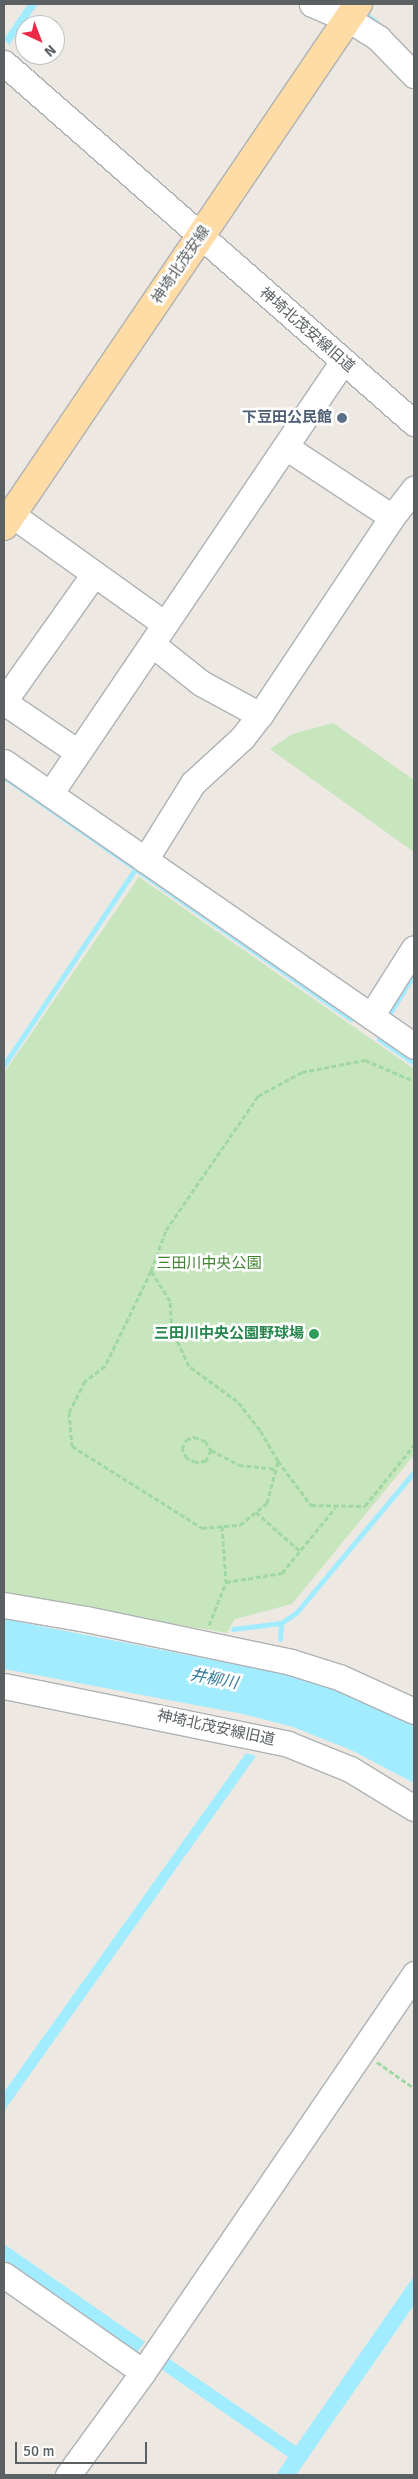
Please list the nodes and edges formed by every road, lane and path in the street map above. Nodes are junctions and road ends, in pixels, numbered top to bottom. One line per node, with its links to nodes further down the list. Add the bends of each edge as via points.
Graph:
1 (312, 4): 2 (street)
2 (353, 11): 4 (street); 5 (main road, 神埼北茂安線)
3 (4, 63): 5 (street, 神埼北茂安線旧道)
4 (414, 75)
5 (201, 236): 6 (street, 神埼北茂安線旧道); 11 (main road, 神埼北茂安線)
6 (343, 361): 7 (street, 神埼北茂安線旧道); 8 (street)
7 (414, 423)
8 (286, 447): 10 (street); 13 (street)
9 (414, 489): 10 (street)
10 (392, 518): 15 (street)
11 (8, 520): 12 (street)
12 (94, 574): 13 (street); 14 (street)
13 (158, 634): 15 (street, via 201,683); 16 (street)
14 (4, 701): 16 (street)
15 (260, 715): 19 (street, via 242,738 193,784)
16 (76, 751): 18 (street)
17 (4, 762): 18 (street)
18 (50, 794): 19 (street)
19 (145, 860): 21 (street)
20 (414, 948): 21 (street)
21 (371, 1016): 22 (street)
22 (414, 1046)
23 (414, 1081): 24 (path, via 365,1060 302,1072 258,1096 166,1230)
24 (151, 1271): 27 (path, via 170,1301 172,1330 189,1366 237,1401); 31 (path, via 105,1366 85,1381 69,1412 72,1446 202,1528)
25 (414, 1445): 29 (path, via 365,1506)
26 (211, 1450): 26 (path, via 205,1440 194,1437 186,1440 182,1449 187,1458 196,1462 206,1461); 28 (path, via 239,1465)
27 (278, 1460): 28 (path); 29 (path, via 311,1505)
28 (275, 1469): 30 (path, via 267,1503)
29 (335, 1508): 32 (path)
30 (256, 1512): 31 (path, via 240,1525); 32 (path)
31 (222, 1526): 33 (path)
32 (300, 1551): 33 (path, via 282,1574)
33 (226, 1582): 35 (path)
34 (4, 1605): 35 (street)
35 (202, 1644): 37 (street, via 290,1662 339,1677)
36 (4, 1686): 38 (street, 神埼北茂安線旧道, via 288,1744 350,1769)
37 (414, 1711)
38 (414, 1808)
39 (414, 1974): 40 (street)
40 (360, 2050): 41 (path); 43 (street)
41 (414, 2088)
42 (4, 2275): 43 (street)
43 (143, 2372): 44 (street)
44 (68, 2475)

